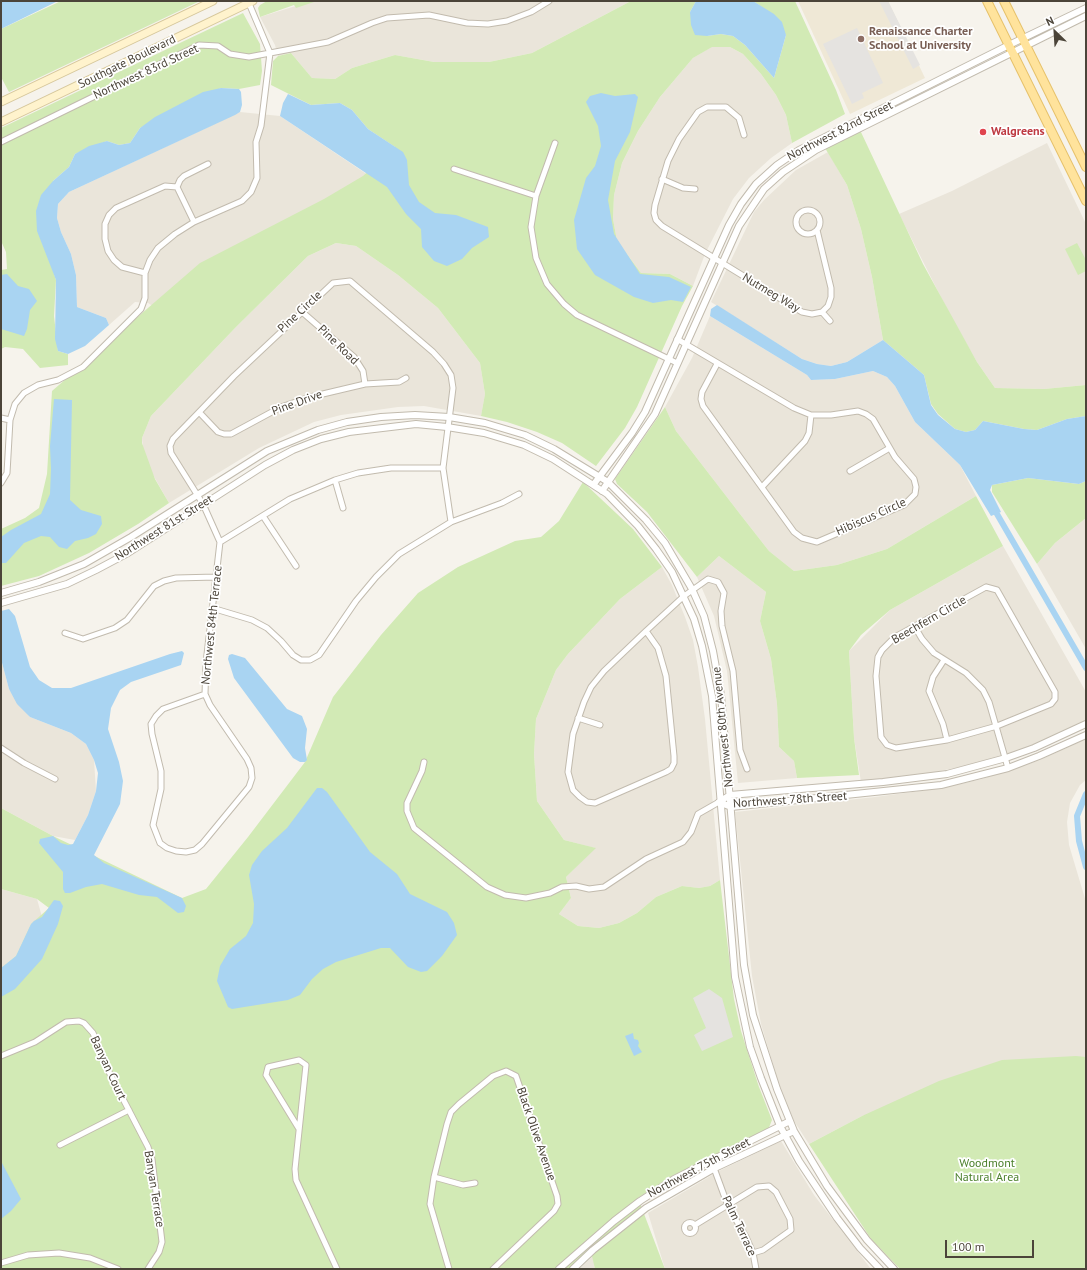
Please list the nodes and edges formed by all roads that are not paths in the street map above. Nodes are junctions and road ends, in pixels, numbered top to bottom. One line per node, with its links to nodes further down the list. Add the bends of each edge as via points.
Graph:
1 (213, 1): 12 (main road, Southgate Boulevard)
2 (549, 1): 10 (street, Northwest 83rd Street, via 519,16 488,24 467,23 429,15 387,18 328,42)
3 (987, 1): 9 (main road)
4 (1004, 1): 8 (main road)
5 (250, 2): 10 (street); 13 (main road, Southgate Boulevard)
6 (1086, 8): 8 (street, Northwest 82nd Street)
7 (1086, 16): 8 (street, Northwest 82nd Street)
8 (1024, 42): 9 (street, Northwest 82nd Street); 11 (street, Northwest 82nd Street); 18 (main road)
9 (1009, 45): 11 (main road); 27 (street, Northwest 82nd Street, via 799,150 777,165 756,184 741,204)
10 (270, 53): 15 (street, Northwest 83rd Street, via 250,57 230,54 218,46 200,45); 25 (street, via 261,126 256,142 257,178 251,192 242,201)
11 (1013, 53): 24 (main road); 28 (street, Northwest 82nd Street, via 816,150 783,172 764,189 750,208)
12 (1, 102)
13 (1, 122)
14 (744, 136): 20 (street, via 739,118 734,112 726,107 707,107 698,112 683,133 668,161)
15 (1, 142)
16 (555, 143): 23 (street)
17 (208, 164): 21 (street, via 184,176)
18 (1086, 167)
19 (454, 169): 23 (street)
20 (662, 179): 22 (street, via 683,188); 27 (street, Nutmeg Way, via 655,205 656,220)
21 (177, 187): 25 (street); 29 (street, via 165,186 116,208 105,224 108,251 114,260 122,267)
22 (695, 189)
23 (536, 196): 35 (street, via 531,227 533,244 540,269 553,293 582,318)
24 (1086, 201)
25 (194, 222): 29 (street, via 158,248)
26 (817, 230): 26 (street, via 819,223 815,213 804,211 798,216 796,223 799,231 806,234); 31 (street, via 831,288 828,306)
27 (714, 258): 28 (street, Nutmeg Way); 33 (street, Northwest 82nd Street)
28 (721, 263): 31 (street, Nutmeg Way, via 802,312); 34 (street, Northwest 82nd Street)
29 (145, 273): 44 (street, via 145,298 141,309 83,367 24,393 15,404)
30 (301, 311): 39 (street, Pine Road, via 354,357 363,372); 40 (street, Pine Circle); 42 (street, Pine Circle, via 333,283 350,281 434,352 444,364 451,375 453,388)
31 (822, 312): 32 (street)
32 (830, 321)
33 (677, 339): 34 (street, Hibiscus Circle); 35 (street, Northwest 82nd Street)
34 (686, 343): 36 (street, Northwest 82nd Street); 37 (street, Hibiscus Circle)
35 (668, 360): 36 (street); 51 (street, Northwest 82nd Street, via 645,412)
36 (677, 363): 53 (street, Northwest 82nd Street, via 655,414)
37 (717, 364): 41 (street, Hibiscus Circle); 56 (street, Hibiscus Circle, via 702,392 703,406)
38 (406, 378): 39 (street, Pine Drive, via 399,382)
39 (365, 384): 40 (street, Pine Drive, via 281,407 231,434 218,432)
40 (200, 412): 59 (street, Pine Circle, via 173,439 170,446 171,453)
41 (811, 415): 48 (street, Hibiscus Circle, via 858,411 866,414 873,420); 56 (street, via 809,433 805,441)
42 (449, 417): 45 (street, Pine Circle); 46 (street, Northwest 80th Avenue, via 381,417); 51 (street, Northwest 80th Avenue, via 485,423 525,435)
43 (1, 418): 44 (street)
44 (10, 420): 54 (street, via 7,473)
45 (447, 427): 47 (street, Northwest 80th Avenue, via 416,424 394,426); 49 (street, Pine Circle); 55 (street, Northwest 80th Avenue, via 484,433 524,445)
46 (318, 430): 59 (street, Northwest 81st Street, via 267,451)
47 (321, 439): 60 (street, Northwest 81st Street, via 265,465)
48 (888, 449): 50 (street); 56 (street, Hibiscus Circle, via 914,479 915,494 904,505 817,542 802,538 794,532)
49 (443, 468): 52 (street, via 391,468 358,473); 63 (street, Pine Circle)
50 (850, 471)
51 (599, 476): 53 (street, Northwest 80th Avenue); 55 (street, Northwest 82nd Street)
52 (335, 480): 61 (street); 62 (street, via 290,498)
53 (608, 482): 57 (street, Northwest 82nd Street); 67 (street, Northwest 80th Avenue, via 665,543)
54 (1, 483)
55 (594, 484): 57 (street, Northwest 80th Avenue)
56 (762, 487)
57 (602, 491): 69 (street, Northwest 80th Avenue, via 633,520 656,549)
58 (519, 494): 63 (street)
59 (197, 495): 60 (street); 68 (street, Northwest 81st Street, via 84,564 39,582)
60 (203, 504): 64 (street); 70 (street, Northwest 81st Street, via 128,553 96,570 67,584)
61 (343, 508)
62 (263, 516): 64 (street); 65 (street)
63 (450, 522): 71 (street, via 422,538 394,559 356,601 319,655 310,660 301,660 293,655 266,628 252,620)
64 (220, 542): 66 (street, Northwest 84th Terrace)
65 (296, 566)
66 (216, 577): 71 (street, Northwest 84th Terrace); 74 (street, via 176,578 164,581 154,586 127,620 115,628 83,639)
67 (692, 589): 69 (street); 87 (street, via 708,579 713,579 718,582 724,593 722,626 733,671 740,750); 89 (street, Northwest 80th Avenue, via 704,616 718,672)
68 (1, 593)
69 (684, 596): 73 (street); 90 (street, Northwest 80th Avenue, via 694,619 712,696)
70 (1, 603)
71 (212, 608): 76 (street, Northwest 84th Terrace)
72 (916, 627): 75 (street, via 922,639); 80 (street, Beechfern Circle, via 986,587 996,590 1055,692 1055,699 1051,704); 82 (street, Beechfern Circle, via 895,638 878,657 876,676 881,738 887,745 896,748)
73 (646, 631): 77 (street, via 591,687); 77 (street, via 658,648 666,676 674,756 671,769 602,801 587,802 573,790 568,772)
74 (65, 633)
75 (944, 660): 80 (street, via 966,673 983,690); 82 (street, via 933,677 930,692)
76 (205, 694): 76 (street, Northwest 84th Terrace, via 163,709 151,724 161,777 153,825 158,839 167,848 176,852 195,850 202,844 249,787 252,778 251,768)
77 (578, 718): 79 (street)
78 (1086, 724): 84 (street, Northwest 78th Street)
79 (600, 725)
80 (997, 726): 82 (street, Beechfern Circle); 84 (street)
81 (1086, 735): 86 (street, Northwest 78th Street)
82 (947, 740)
83 (1, 748): 88 (street)
84 (1006, 758): 86 (street); 89 (street, Northwest 78th Street, via 960,771 921,778)
85 (424, 762): 90 (street, via 407,803 408,815 414,828 487,887 504,895 526,898 550,893 562,886 589,889 604,887 646,859 683,842 691,832 698,814)
86 (1008, 768): 91 (street, Northwest 78th Street, via 916,789)
87 (747, 769)
88 (55, 779)
89 (730, 795): 90 (street, Northwest 78th Street); 91 (street, Northwest 80th Avenue)
90 (719, 802): 91 (street, Northwest 78th Street); 95 (street, Northwest 80th Avenue, via 735,977 750,1047)
91 (731, 807): 94 (street, Northwest 80th Avenue, via 744,965 753,1015)
92 (1, 1056): 93 (street, Banyan Court, via 35,1042 60,1024 79,1021 84,1023 93,1033 108,1070)
93 (129, 1110): 99 (street); 109 (street, Banyan Terrace, via 152,1159 162,1242)
94 (790, 1121): 95 (street, Northwest 75th Street); 97 (street, Northwest 80th Avenue)
95 (780, 1126): 98 (street, Northwest 80th Avenue); 100 (street, Northwest 75th Street)
96 (299, 1129): 96 (street, via 266,1075 268,1067 299,1060 306,1065); 110 (street, via 296,1180)
97 (794, 1131): 98 (street, Northwest 75th Street); 117 (street, Northwest 80th Avenue, via 846,1213)
98 (785, 1135): 101 (street, Northwest 75th Street); 116 (street, Northwest 80th Avenue, via 825,1202 860,1248)
99 (60, 1145)
100 (711, 1160): 101 (street, Palm Terrace); 113 (street, Northwest 75th Street, via 674,1179 640,1201)
101 (715, 1168): 104 (street, Palm Terrace); 114 (street, Northwest 75th Street, via 646,1208 598,1245)
102 (434, 1177): 103 (street, via 464,1184); 111 (street, via 430,1204); 112 (street, Black Olive Avenue, via 451,1112 493,1076 506,1071 516,1076 558,1204 554,1211)
103 (475, 1183)
104 (728, 1206): 105 (street); 106 (street, Palm Terrace); 106 (street, via 757,1188 769,1186 776,1192 790,1219 791,1230 763,1250)
105 (695, 1226)
106 (753, 1253): 115 (street, Palm Terrace)
107 (1, 1263): 108 (street, via 28,1255 59,1253 90,1258)
108 (118, 1269)
109 (148, 1269)
110 (337, 1269)
111 (449, 1269)
112 (493, 1269)
113 (559, 1269)
114 (573, 1269)
115 (756, 1269)
116 (880, 1269)
117 (894, 1269)

